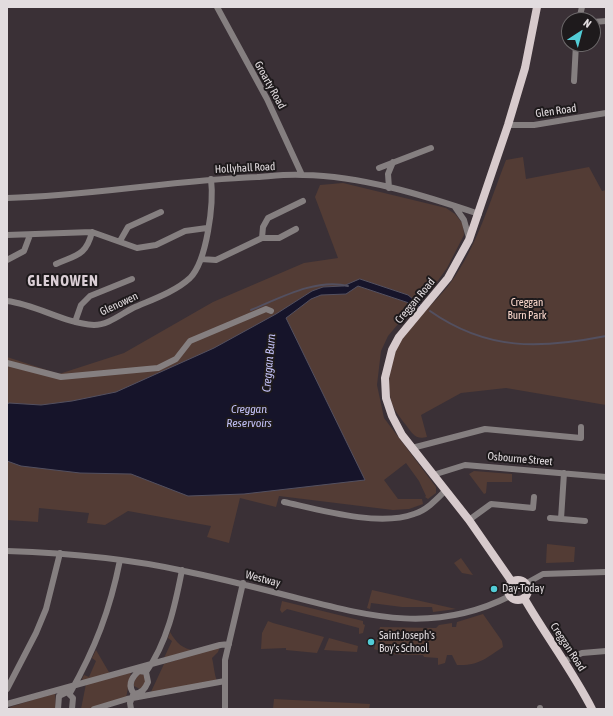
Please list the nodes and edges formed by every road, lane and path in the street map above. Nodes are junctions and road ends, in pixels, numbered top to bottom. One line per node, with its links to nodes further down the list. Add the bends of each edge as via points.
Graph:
1 (217, 7): 10 (street, Groarty Road, via 268,99)
2 (536, 7): 6 (main road, Creggan Road, via 525,68)
3 (576, 52): 4 (street)
4 (574, 82)
5 (606, 113): 6 (street, Glen Road, via 534,125)
6 (508, 125): 17 (main road, Creggan Road)
7 (431, 148): 8 (street)
8 (393, 162): 9 (street); 12 (street, via 388,174)
9 (379, 168)
10 (302, 175): 11 (street, Hollyhall Road); 12 (street, Hollyhall Road, via 347,179)
11 (211, 179): 13 (street, Hollyhall Road); 18 (street, Glenowen)
12 (389, 188): 15 (street, Hollyhall Road)
13 (7, 198)
14 (303, 201): 23 (street, via 268,218 263,227)
15 (455, 207): 17 (street, Hollyhall Road); 24 (street, via 464,220)
16 (160, 212): 25 (street, via 128,227)
17 (479, 214): 24 (main road, Creggan Road)
18 (207, 228): 25 (street, via 185,231 156,245 137,248); 26 (street, Glenowen)
19 (296, 229): 23 (street, via 279,238)
20 (92, 232): 22 (street); 25 (street); 28 (street, via 88,246 82,252)
21 (7, 235): 22 (street)
22 (30, 235): 27 (street, via 24,252)
23 (262, 238): 26 (street, via 216,260)
24 (469, 240): 35 (main road, Creggan Road, via 448,278 400,337 387,363 386,398 392,416)
25 (120, 241)
26 (201, 259): 32 (street, Glenowen, via 198,268 189,279 110,321 97,325)
27 (7, 260)
28 (56, 264)
29 (132, 279): 32 (street, via 90,296 81,305)
30 (7, 301): 32 (street, Glenowen)
31 (271, 311): 33 (street, via 266,309 190,341 176,359 158,368 61,377)
32 (75, 322)
33 (7, 363)
34 (582, 427): 35 (street, via 581,438 485,429)
35 (412, 448): 37 (main road, Creggan Road)
36 (564, 473): 37 (street, Osbourne Street, via 465,465); 38 (street, Osbourne Street); 43 (street)
37 (433, 475): 39 (main road, Creggan Road)
38 (606, 477)
39 (446, 490): 41 (street, via 422,511 414,515 389,519 334,514); 44 (main road, Creggan Road)
40 (534, 497): 44 (street, via 533,508 491,504)
41 (284, 502)
42 (550, 518): 43 (street)
43 (561, 519): 45 (street)
44 (469, 520): 51 (main road, Creggan Road)
45 (585, 521)
46 (7, 550): 47 (street, Westway)
47 (60, 552): 48 (street, Westway); 63 (street, via 46,609)
48 (120, 560): 49 (street, Westway); 62 (street, via 99,636)
49 (182, 570): 52 (street, Westway); 59 (street, via 170,619)
50 (606, 572): 53 (street, via 543,574)
51 (512, 582): 53 (main road, via 519,580); 54 (main road, via 509,587)
52 (243, 584): 54 (street, Westway, via 370,616 403,619 465,613); 56 (street)
53 (525, 584): 55 (main road, via 528,592)
54 (510, 596): 55 (main road, via 515,600)
55 (524, 598): 58 (main road, Creggan Road)
56 (229, 644): 59 (street); 61 (street, via 225,660)
57 (606, 651): 58 (street, via 582,653)
58 (564, 661): 72 (main road, Creggan Road)
59 (152, 664): 60 (street); 62 (street)
60 (146, 672): 65 (street, via 148,682 144,689); 65 (street, via 139,671 132,679 130,687)
61 (225, 681): 65 (street); 71 (street)
62 (74, 686): 64 (street); 66 (street)
63 (7, 689)
64 (70, 693): 67 (street, via 59,696); 68 (street, via 73,698)
65 (133, 696): 69 (street); 70 (street)
66 (7, 704)
67 (58, 709)
68 (72, 709)
69 (94, 709)
70 (131, 709)
71 (225, 709)
72 (592, 709)

